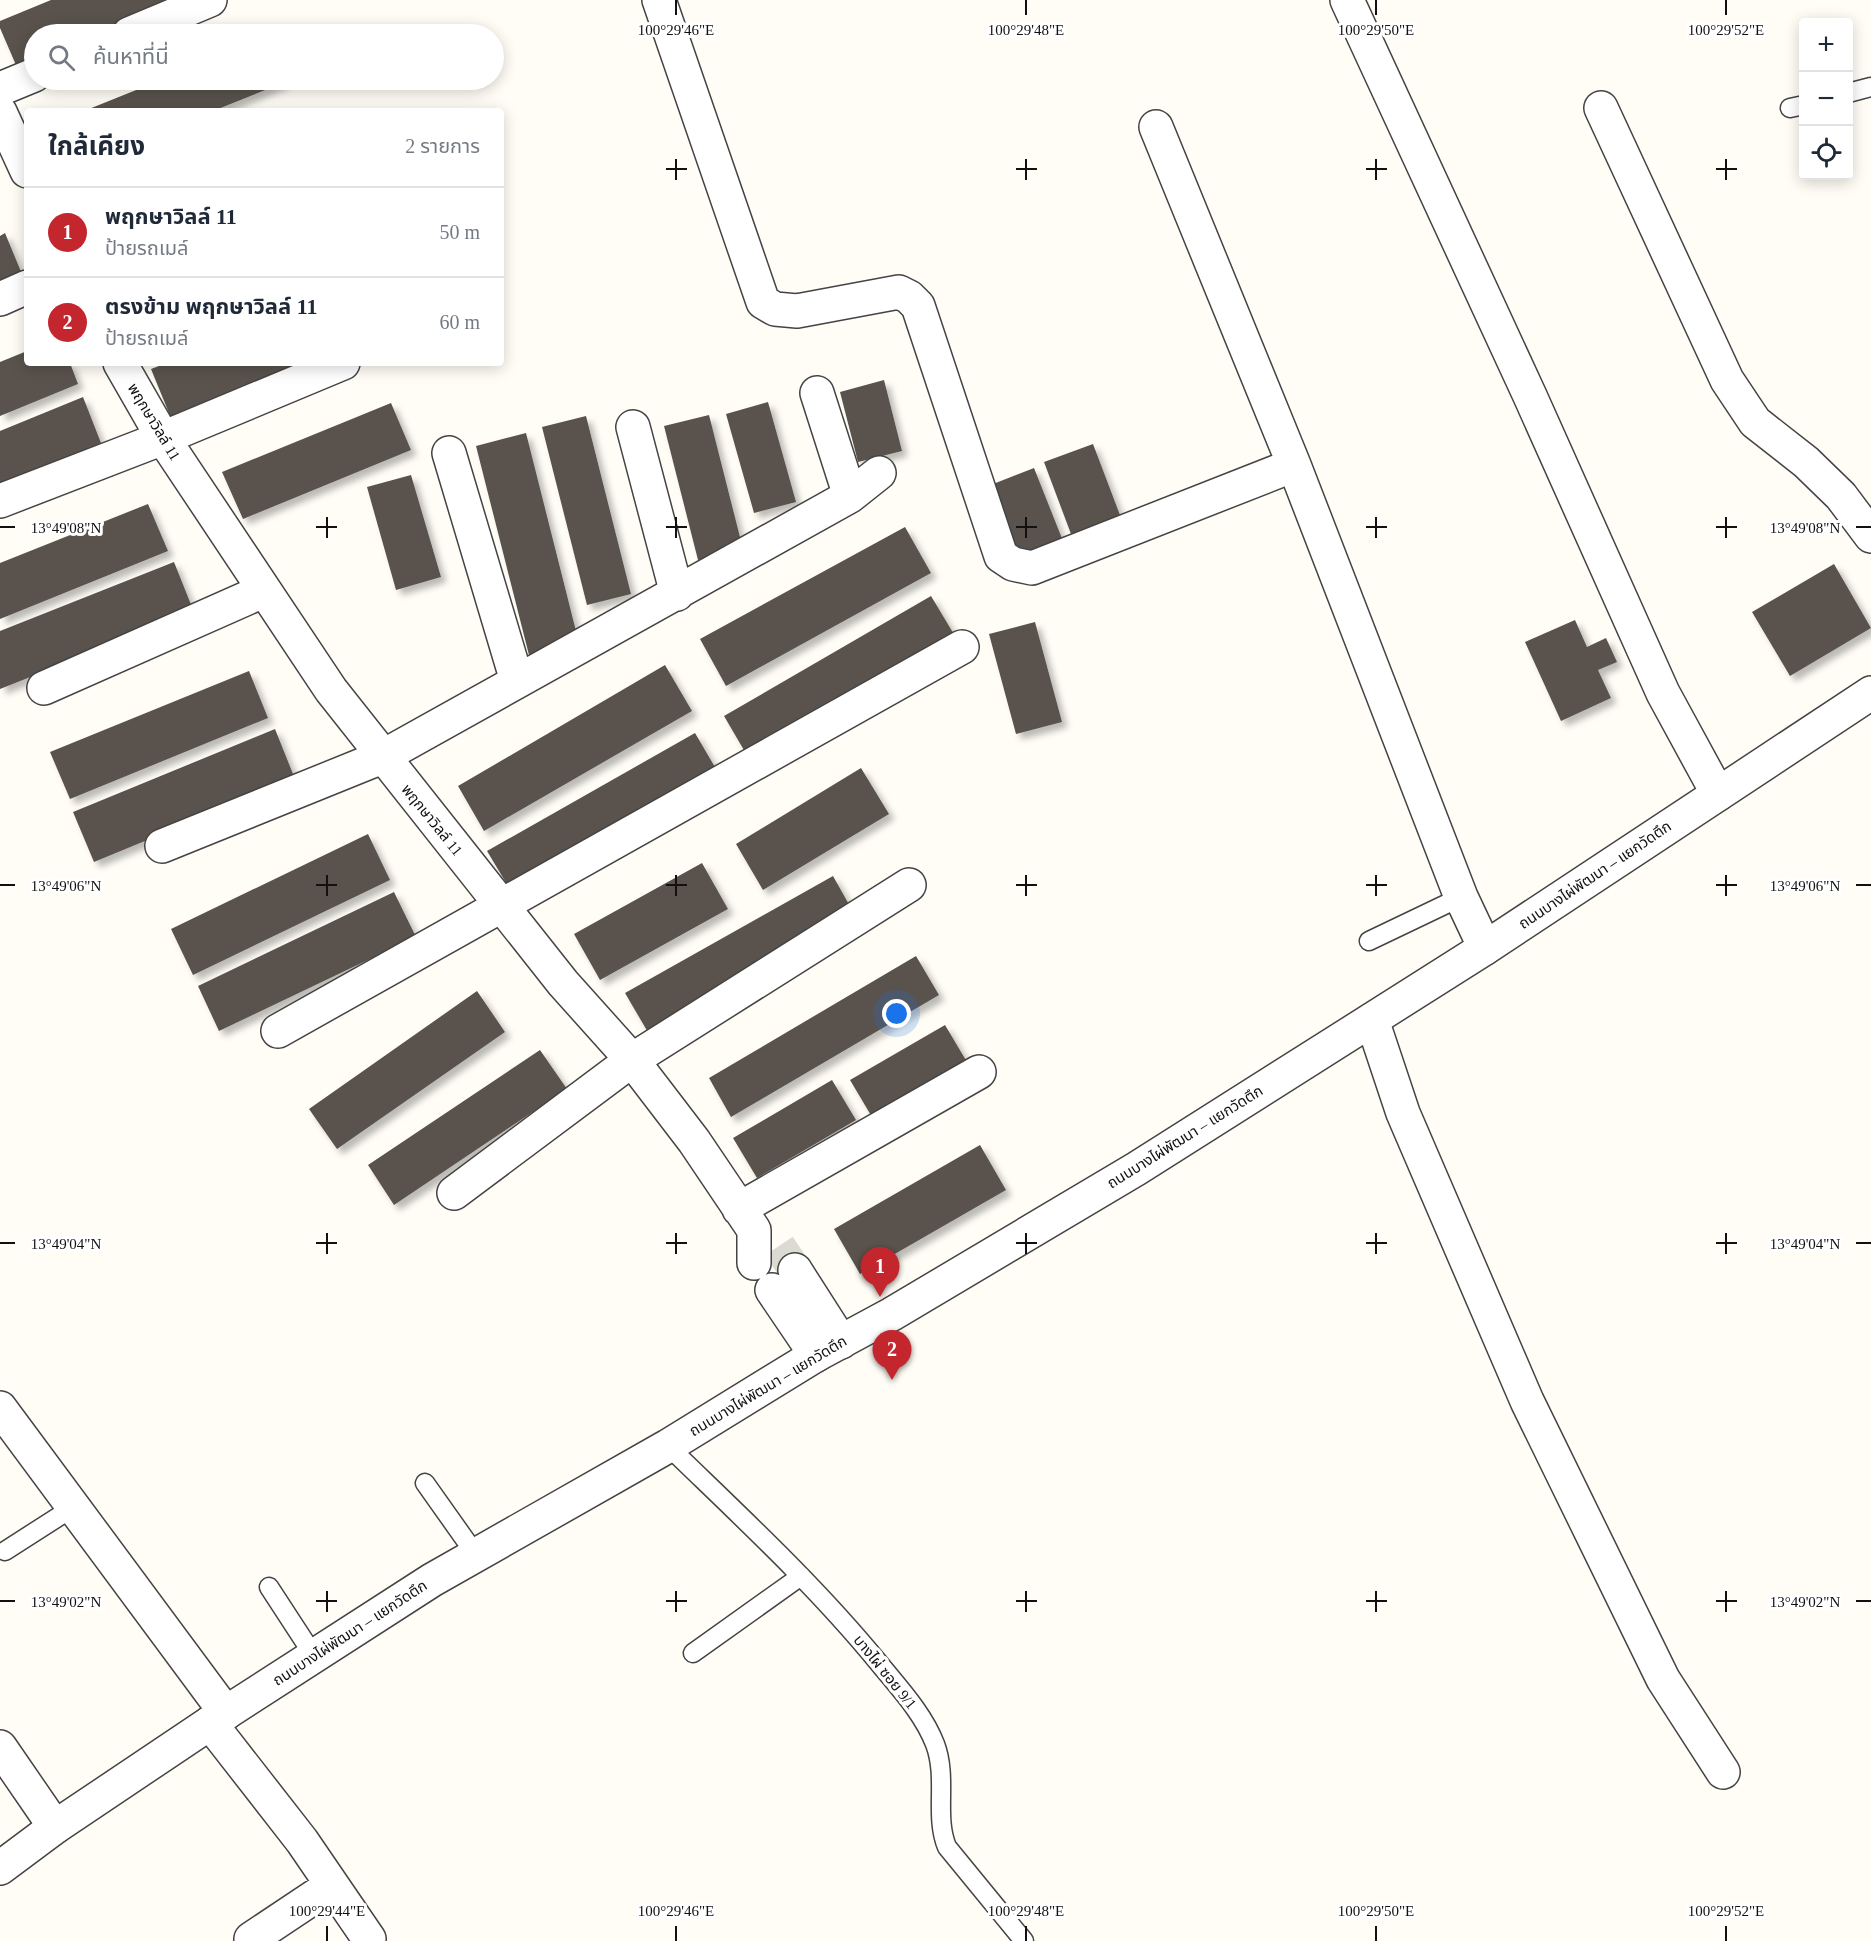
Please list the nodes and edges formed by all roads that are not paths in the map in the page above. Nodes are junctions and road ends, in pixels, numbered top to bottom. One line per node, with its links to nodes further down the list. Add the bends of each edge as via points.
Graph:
1 (210, 0): 4 (street)
2 (659, 0): 21 (street, via 763,302 775,309 797,311 899,292 918,306 1001,556 1013,564 1032,568)
3 (1347, 0): 33 (street, via 1663,693)
4 (153, 24)
5 (24, 79): 7 (street)
6 (1871, 87): 8 (lane)
7 (0, 89)
8 (1853, 92)
9 (1601, 108): 25 (street, via 1728,380 1755,422 1841,496)
10 (0, 112): 12 (street)
11 (1156, 126): 21 (street)
12 (24, 164)
13 (24, 288): 14 (street)
14 (0, 299)
15 (122, 366): 19 (street, พฤกษาวิลล์ 11)
16 (336, 366): 19 (street)
17 (818, 393): 23 (street)
18 (633, 428): 27 (street)
19 (163, 438): 24 (street); 26 (street, พฤกษาวิลล์ 11)
20 (449, 453): 29 (street)
21 (1294, 465): 36 (street)
22 (879, 473): 23 (street)
23 (850, 496): 27 (street)
24 (0, 501)
25 (1871, 536)
26 (263, 591): 30 (street); 32 (street, พฤกษาวิลล์ 11)
27 (677, 594): 29 (street)
28 (962, 647): 37 (street)
29 (517, 681): 32 (street)
30 (44, 688)
31 (1871, 693): 33 (street, ถนนบางไผ่พัฒนา – แยกวัดตึก)
32 (382, 757): 34 (street); 37 (street, พฤกษาวิลล์ 11)
33 (1718, 794): 39 (street, ถนนบางไผ่พัฒนา – แยกวัดตึก)
34 (162, 846)
35 (909, 885): 42 (street)
36 (1461, 897): 38 (lane); 39 (street)
37 (502, 907): 41 (street); 42 (street, พฤกษาวิลล์ 11)
38 (1369, 941)
39 (1485, 948): 40 (street, ถนนบางไผ่พัฒนา – แยกวัดตึก)
40 (1372, 1020): 46 (street, ถนนบางไผ่พัฒนา – แยกวัดตึก, via 1125,1175); 59 (street, via 1403,1113 1527,1401 1663,1679)
41 (278, 1031)
42 (632, 1060): 44 (street); 45 (street, พฤกษาวิลล์ 11, via 694,1141)
43 (979, 1072): 45 (street)
44 (454, 1193)
45 (766, 1251): 46 (street, พฤกษาวิลล์ 11)
46 (828, 1349): 48 (street, ถนนบางไผ่พัฒนา – แยกวัดตึก)
47 (4, 1423): 50 (street)
48 (668, 1446): 52 (street, ถนนบางไผ่พัฒนา – แยกวัดตึก); 53 (lane, บางไผ่ ซอย 9/1)
49 (425, 1483): 52 (lane)
50 (72, 1508): 51 (lane); 57 (street)
51 (5, 1551)
52 (476, 1555): 56 (street, ถนนบางไผ่พัฒนา – แยกวัดตึก)
53 (801, 1576): 55 (lane); 65 (lane, บางไผ่ ซอย 9/1, via 857,1637 925,1723 943,1779 942,1836)
54 (269, 1587): 56 (lane)
55 (693, 1653)
56 (314, 1656): 57 (street, ถนนบางไผ่พัฒนา – แยกวัดตึก)
57 (218, 1718): 60 (street, ถนนบางไผ่พัฒนา – แยกวัดตึก); 62 (street)
58 (0, 1747): 60 (street)
59 (1723, 1772)
60 (55, 1827): 61 (street, ถนนบางไผ่พัฒนา – แยกวัดตึก)
61 (0, 1868)
62 (332, 1885): 63 (street); 64 (street)
63 (251, 1939)
64 (369, 1939)
65 (1024, 1941)

